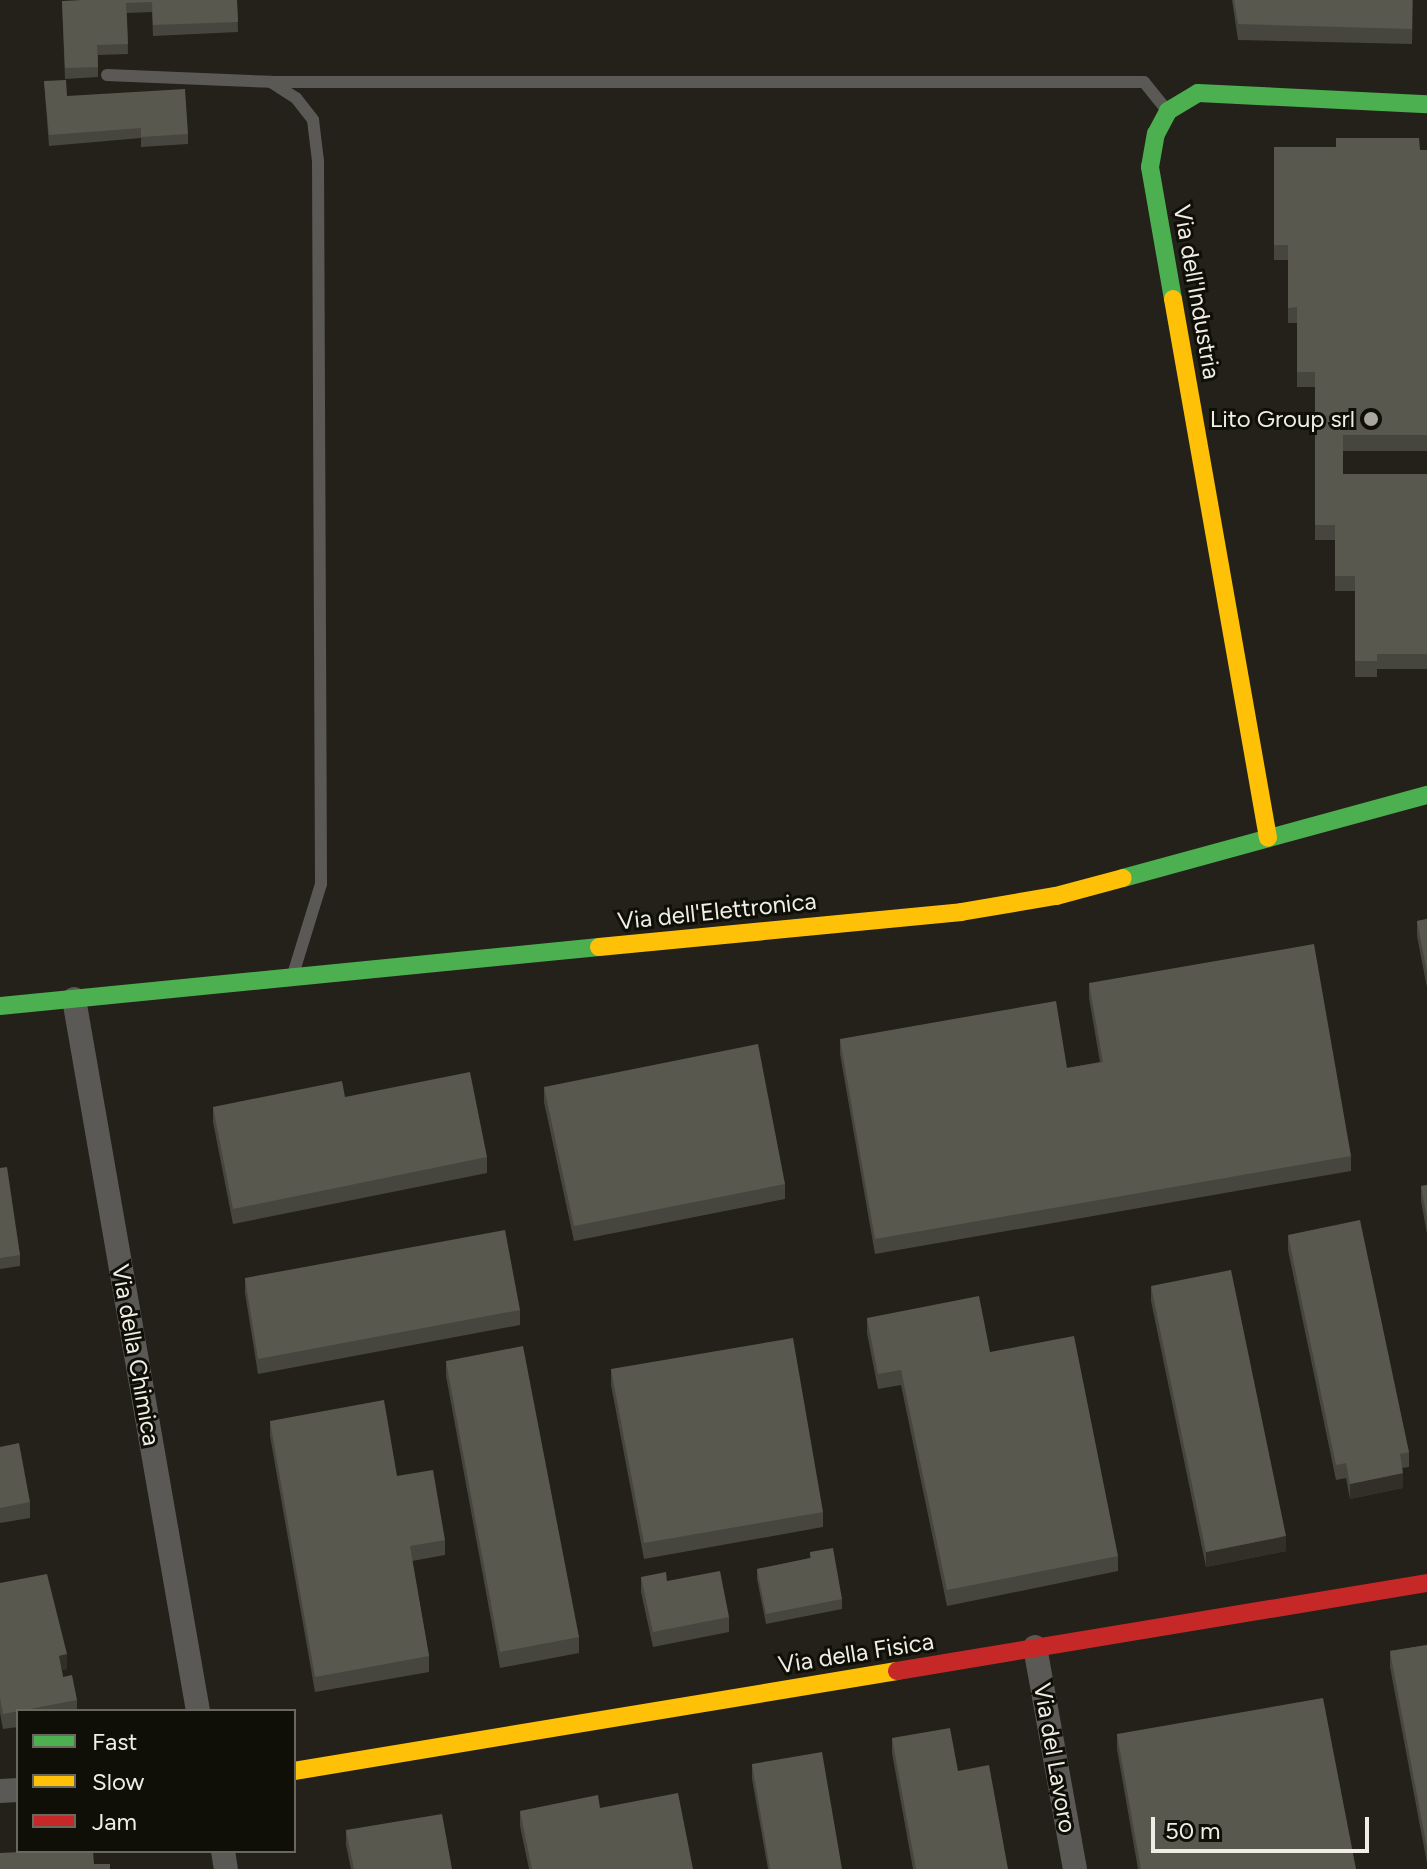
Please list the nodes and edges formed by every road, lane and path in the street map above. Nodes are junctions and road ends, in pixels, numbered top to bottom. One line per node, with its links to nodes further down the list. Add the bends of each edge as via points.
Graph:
1 (107, 75): 2 (lane)
2 (271, 82): 4 (lane, via 1144,82); 7 (lane, via 296,98 313,120 318,161 321,884)
3 (1427, 104): 4 (street, via 1198,93)
4 (1168, 111): 6 (street, Via dell'Industria, via 1156,134 1150,167)
5 (1427, 795): 6 (street, Via dell'Elettronica)
6 (1268, 838): 7 (street, Via dell'Elettronica, via 1056,896 961,912)
7 (292, 976): 8 (street, Via dell'Elettronica)
8 (74, 999): 9 (street, Via dell'Elettronica); 12 (street, Via della Chimica)
9 (0, 1006)
10 (1427, 1583): 11 (street, Via della Fisica)
11 (1035, 1647): 13 (street, Via della Fisica); 14 (street, Via del Lavoro)
12 (198, 1709)
13 (296, 1771)
14 (1075, 1869)

